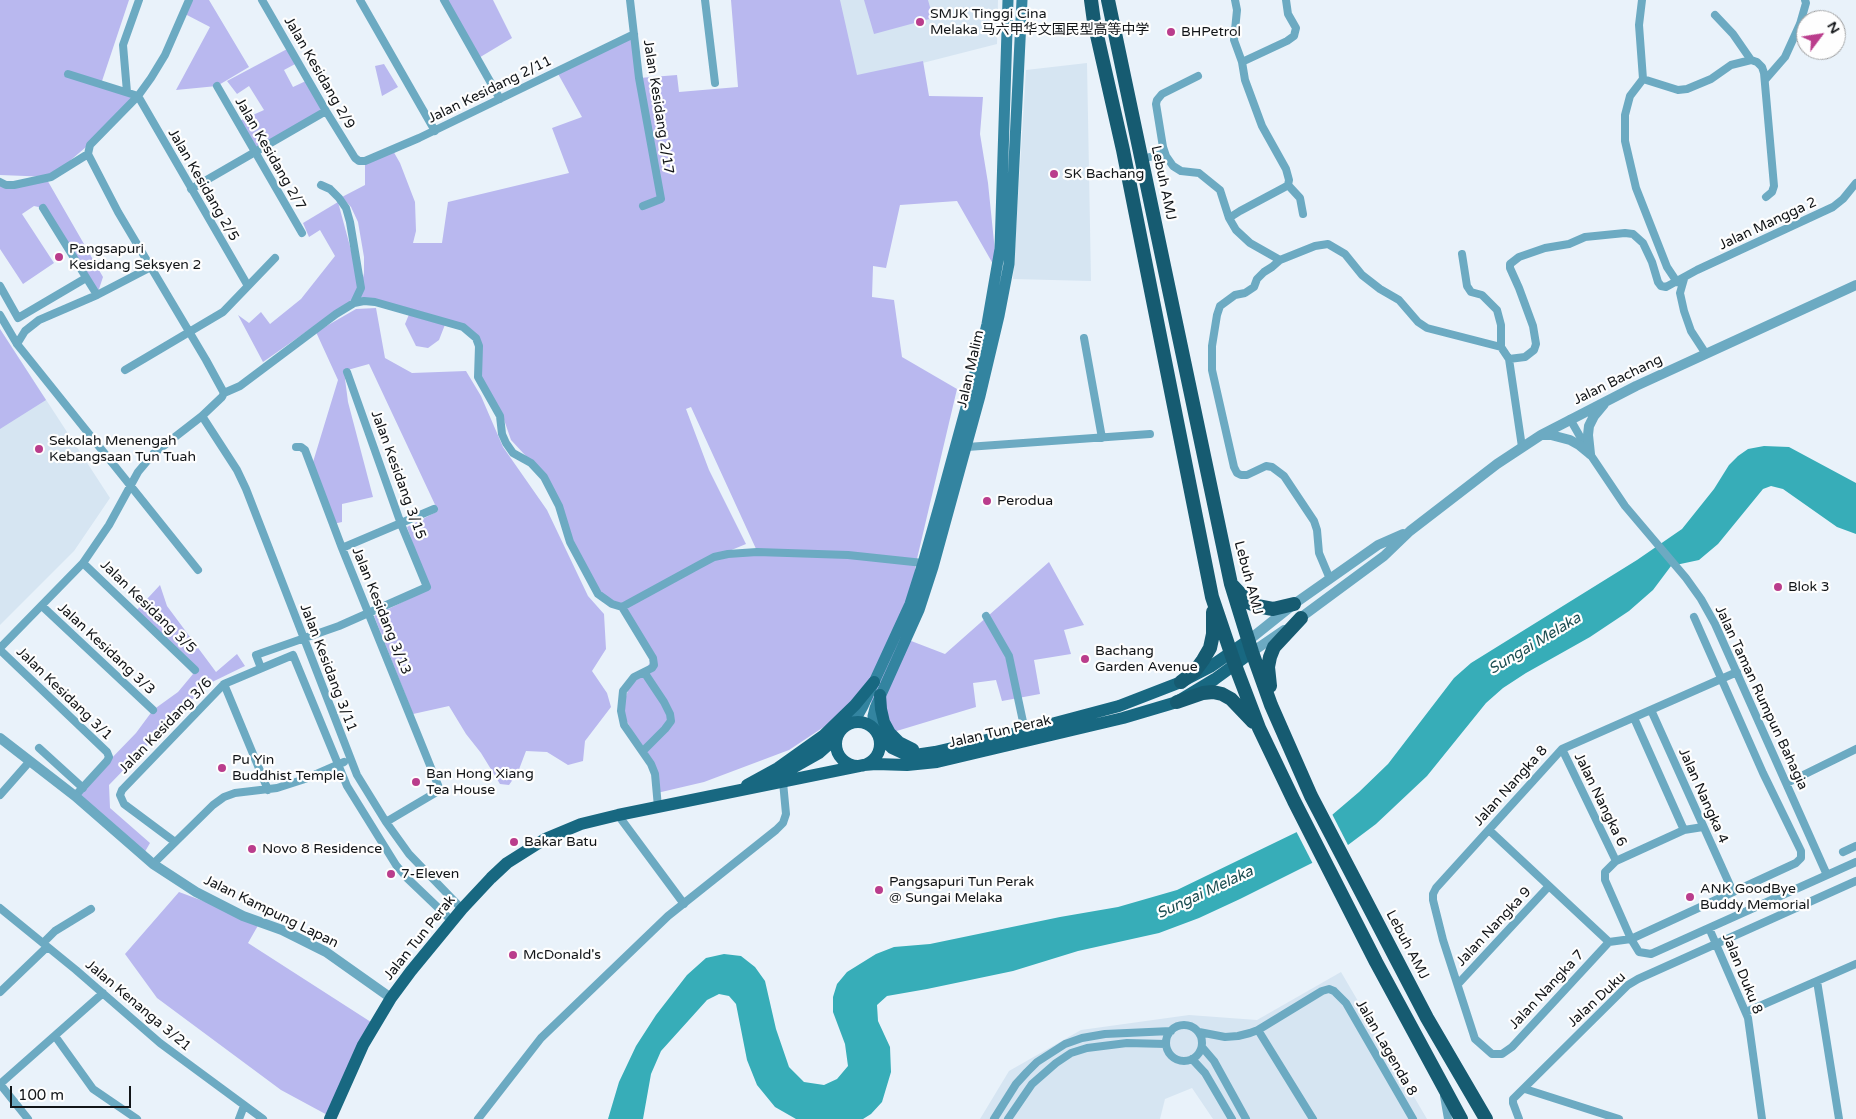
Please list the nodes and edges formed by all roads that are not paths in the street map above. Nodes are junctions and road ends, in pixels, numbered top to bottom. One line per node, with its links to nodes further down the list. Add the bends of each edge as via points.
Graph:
1 (139, 0): 27 (street, via 123,45)
2 (178, 0): 16 (street)
3 (262, 0): 30 (street, Jalan Kesidang 2/9)
4 (360, 0): 31 (street)
5 (444, 0): 29 (street)
6 (630, 0): 18 (street, Jalan Kesidang 2/17)
7 (705, 0): 25 (street)
8 (1008, 0): 85 (main road, Jalan Malim, via 997,271 970,393)
9 (1022, 0): 76 (main road, Jalan Malim, via 1009,264)
10 (1091, 0): 89 (highway)
11 (1108, 0): 36 (highway, Lebuh AMJ)
12 (1235, 0): 20 (street, via 1234,40)
13 (1286, 0): 20 (street, via 1288,14 1296,28 1294,36)
14 (1642, 0): 23 (street, via 1639,25)
15 (1804, 0): 24 (street, via 1800,24 1785,57)
16 (188, 2): 28 (street, via 165,55)
17 (1715, 15): 19 (street, via 1733,34)
18 (634, 34): 29 (street, Jalan Kesidang 2/11); 43 (street, Jalan Kesidang 2/17, via 661,199)
19 (1750, 60): 23 (street, via 1731,65 1688,89 1678,90); 24 (street, via 1762,67)
20 (1242, 62): 40 (street, via 1252,100 1288,175)
21 (68, 74): 27 (street)
22 (1198, 76): 33 (street, via 1156,100)
23 (1643, 79): 53 (street, via 1630,96 1625,115 1625,141 1636,188 1666,267)
24 (1765, 80): 42 (street, via 1774,186)
25 (715, 83)
26 (217, 86): 32 (street, Jalan Kesidang 2/7)
27 (127, 92): 28 (street)
28 (138, 96): 34 (street, via 90,145); 41 (street, Jalan Kesidang 2/5)
29 (500, 99): 31 (street, Jalan Kesidang 2/11)
30 (326, 111): 32 (street); 35 (street, Jalan Kesidang 2/9)
31 (435, 131): 35 (street, Jalan Kesidang 2/11, via 365,161)
32 (255, 152): 41 (street); 47 (street, Jalan Kesidang 2/7)
33 (1165, 153): 36 (street); 46 (street, via 1174,166 1182,171 1199,173 1220,190)
34 (88, 154): 37 (street, via 51,177 14,185); 51 (street)
35 (354, 158)
36 (1142, 159): 88 (highway, Lebuh AMJ)
37 (0, 182)
38 (1856, 183): 53 (street, Jalan Mangga 2, via 1833,207)
39 (321, 185): 58 (street, via 339,198 350,222 361,288)
40 (1288, 185): 45 (street, via 1300,198); 46 (street)
41 (191, 189): 56 (street, Jalan Kesidang 2/5)
42 (1766, 197)
43 (643, 206)
44 (43, 208): 52 (street)
45 (1303, 214)
46 (1229, 218): 50 (street, via 1246,240)
47 (302, 233)
48 (1462, 254): 63 (street, via 1467,286 1497,310)
49 (275, 258): 56 (street)
50 (1280, 260): 63 (street, via 1328,244 1345,254 1362,275 1399,300 1427,328); 87 (street, via 1257,279 1254,288 1235,295 1220,306 1212,346 1212,370 1237,473 1247,475 1266,466 1284,476 1314,521 1319,553)
51 (151, 267): 57 (street); 60 (street)
52 (86, 278): 55 (street, via 18,318); 57 (street)
53 (1680, 280): 64 (street, via 1680,293 1691,331); 65 (street, via 1661,286 1644,243 1625,232 1585,237 1519,257 1510,264 1510,268 1536,344 1525,357)
54 (1856, 285): 64 (street, Jalan Bachang)
55 (0, 286)
56 (248, 286): 60 (street, via 223,312)
57 (97, 295): 62 (street, via 31,325 19,337)
58 (354, 303): 68 (street, via 240,386); 92 (street, via 375,302 462,326 476,338 479,346 478,377 500,416 506,443 513,453 544,477 559,506 570,542 598,594)
59 (0, 315): 62 (street)
60 (190, 332): 66 (street); 68 (street)
61 (1084, 338): 74 (street)
62 (17, 344): 79 (street)
63 (1501, 347): 65 (street)
64 (1706, 354): 69 (street, Jalan Bachang)
65 (1509, 359): 77 (street)
66 (124, 370)
67 (347, 372): 81 (street, Jalan Kesidang 3/15)
68 (224, 393): 70 (street)
69 (1608, 400): 71 (street, Jalan Bachang); 78 (street, via 1590,426)
70 (202, 416): 79 (street, via 153,454); 97 (street, Jalan Kesidang 3/11, via 246,489)
71 (1570, 419): 73 (street, Jalan Bachang); 78 (street, Jalan Taman Rumpun Bahagia)
72 (1150, 434): 74 (street)
73 (1541, 435): 77 (street, Jalan Bachang); 78 (street, via 1570,440)
74 (1102, 438): 76 (street)
75 (296, 447): 83 (street, Jalan Kesidang 3/13, via 305,450)
76 (967, 447): 109 (main road, Jalan Malim, via 922,602)
77 (1522, 448): 82 (street, Jalan Bachang)
78 (1590, 454): 104 (street, Jalan Taman Rumpun Bahagia, via 1625,506 1686,578 1715,624)
79 (130, 484): 84 (street, via 109,525); 86 (street)
80 (434, 509): 81 (street)
81 (401, 524): 83 (street); 93 (street, Jalan Kesidang 3/15, via 427,587)
82 (1410, 531): 87 (street, Jalan Bachang, via 1378,545); 96 (street, Jalan Bachang, via 1384,556)
83 (342, 548): 93 (street, Jalan Kesidang 3/13)
84 (83, 563): 91 (street); 102 (street, Jalan Kesidang 3/5)
85 (923, 564): 92 (street, via 848,555 728,554 714,557); 106 (main road, Jalan Malim, via 910,604)
86 (198, 570)
87 (1330, 580): 90 (street, Jalan Bachang)
88 (1231, 584): 90 (highway, via 1248,602 1257,606 1273,609); 98 (highway, Lebuh AMJ)
89 (1212, 597): 100 (highway); 107 (highway, via 1210,648 1195,671)
90 (1294, 604): 98 (street, Jalan Bachang)
91 (42, 606): 99 (street); 112 (street, Jalan Kesidang 3/3)
92 (622, 607): 103 (street, via 653,658 654,665)
93 (369, 613): 97 (street); 140 (street, Jalan Kesidang 3/13, via 440,790)
94 (986, 616): 118 (street, via 1009,656)
95 (1694, 617): 105 (street)
96 (1301, 618): 98 (street, Jalan Bachang); 111 (highway, via 1279,639 1270,656)
97 (304, 638): 101 (street, via 256,654); 126 (street, Jalan Kesidang 3/11)
98 (1251, 646): 100 (main road); 111 (highway, Lebuh AMJ)
99 (0, 649): 133 (street, Jalan Kesidang 3/1, via 107,752 107,761)
100 (1233, 659): 107 (main road, Jalan Tun Perak); 110 (main road, Jalan Tun Perak); 116 (highway)
101 (261, 668): 108 (street, Jalan Kesidang 3/6); 128 (street, Jalan Kesidang 3/6, via 293,655)
102 (195, 670)
103 (644, 672): 124 (street, via 634,677 623,691 621,710 624,724); 124 (street, via 664,702 671,721)
104 (1737, 672): 105 (street, Jalan Nangka 8); 131 (street, Jalan Taman Rumpun Bahagia)
105 (1721, 679): 113 (street, Jalan Nangka 8); 153 (street, via 1801,851 1801,858 1796,863)
106 (874, 682): 115 (main road, Jalan Malim, via 858,715); 135 (main road, via 855,706 823,736 778,768)
107 (1180, 682): 118 (main road, Jalan Tun Perak, via 1119,706)
108 (224, 684): 134 (street); 144 (street, Jalan Kesidang 3/6, via 125,786 120,795 124,804)
109 (880, 695): 117 (main road, Jalan Malim, via 873,716); 125 (main road, via 880,709 890,733 910,748)
110 (1177, 702): 116 (highway, via 1203,693 1222,694 1232,699); 129 (main road, Jalan Tun Perak, via 1088,727 937,762)
111 (1271, 705): 196 (highway, Lebuh AMJ, via 1309,792 1353,878 1427,1018)
112 (153, 710)
113 (1651, 710): 114 (street, Jalan Nangka 8); 141 (street, Jalan Nangka 4)
114 (1634, 718): 122 (street, Jalan Nangka 8); 143 (street)
115 (849, 723): 117 (main road, via 862,722); 120 (main road)
116 (1259, 728): 178 (highway)
117 (876, 731): 125 (main road, Jalan Tun Perak, via 892,748 905,754); 129 (main road, via 880,745 878,752)
118 (1025, 732): 125 (main road, Jalan Tun Perak)
119 (0, 738): 127 (street, Jalan Kampung Lapan)
120 (836, 738): 129 (main road, via 840,758 852,765); 132 (main road, Jalan Tun Perak, via 812,758)
121 (39, 748): 133 (street)
122 (1562, 749): 142 (street, Jalan Nangka 8); 148 (street, Jalan Nangka 6)
123 (1856, 749): 131 (street)
124 (643, 751): 138 (street, via 655,774)
125 (936, 752)
126 (350, 759): 128 (street); 140 (street, Jalan Kesidang 3/11)
127 (30, 761): 136 (street); 137 (street, Jalan Kampung Lapan)
128 (339, 764): 134 (street); 158 (street, via 347,786 396,865)
129 (864, 765): 130 (main road, Jalan Tun Perak)
130 (782, 782): 132 (main road, Jalan Tun Perak); 154 (street, via 786,814 783,823)
131 (1787, 783): 150 (street, Jalan Taman Rumpun Bahagia)
132 (760, 786): 135 (main road, Jalan Tun Perak)
133 (83, 788): 137 (street)
134 (268, 790): 144 (street, via 241,792 224,798)
135 (729, 793): 138 (main road, Jalan Tun Perak)
136 (0, 795)
137 (75, 796): 149 (street, Jalan Kampung Lapan)
138 (658, 807): 139 (main road, Jalan Tun Perak)
139 (618, 814): 154 (street); 157 (main road, Jalan Tun Perak, via 565,830 525,850 507,863)
140 (386, 822): 157 (street, Jalan Kesidang 3/11, via 419,866)
141 (1703, 827): 143 (street); 153 (street, Jalan Nangka 4)
142 (1489, 830): 152 (street); 166 (street, Jalan Nangka 8, via 1433,894)
143 (1684, 830): 148 (street)
144 (176, 842): 149 (street)
145 (1856, 846): 146 (street)
146 (1843, 852)
147 (1856, 862): 150 (street)
148 (1613, 863): 160 (street, Jalan Nangka 6, via 1605,872 1605,880)
149 (154, 864): 169 (street, Jalan Kampung Lapan, via 196,892 326,952)
150 (1828, 875): 159 (street)
151 (1856, 880): 162 (street, Jalan Duku)
152 (1549, 886): 161 (street); 166 (street, Jalan Nangka 9)
153 (1733, 892): 160 (street)
154 (684, 904): 187 (street, via 541,1038)
155 (0, 908): 163 (street, Jalan Kenanga 3/21)
156 (91, 909): 163 (street, via 55,931)
157 (462, 909): 158 (main road, Jalan Tun Perak)
158 (452, 921): 169 (main road, Jalan Tun Perak)
159 (1709, 928): 160 (street, via 1651,954 1639,952); 162 (street, Jalan Duku 8)
160 (1631, 939): 161 (street)
161 (1609, 942): 166 (street, Jalan Nangka 7, via 1502,1054 1492,1054 1475,1039)
162 (1717, 944): 170 (street, Jalan Duku 8); 180 (street, Jalan Duku, via 1628,985)
163 (45, 945): 167 (street); 168 (street, Jalan Kenanga 3/21)
164 (1856, 964): 165 (street)
165 (1817, 981): 170 (street); 200 (street)
166 (1458, 984)
167 (0, 992)
168 (103, 993): 174 (street); 181 (street, Jalan Kenanga 3/21, via 160,1043)
169 (391, 998): 186 (main road, Jalan Tun Perak, via 363,1044)
170 (1746, 1012): 199 (street, Jalan Duku 8)
171 (1258, 1030): 173 (street, via 1225,1037); 192 (street); 193 (street, Jalan Lagenda 8, via 1322,990 1334,991 1346,1003)
172 (1171, 1031): 173 (street, via 1184,1025); 175 (street); 188 (street, via 1105,1034 1065,1044 1027,1072)
173 (1199, 1032): 176 (street)
174 (55, 1036): 179 (street); 183 (street, via 93,1089)
175 (1166, 1044): 177 (street, via 1174,1058); 189 (street, via 1127,1042 1071,1053 1032,1084)
176 (1202, 1047): 177 (street); 191 (street, via 1214,1061)
177 (1192, 1059): 190 (street, via 1205,1073)
178 (1441, 1082): 194 (street); 195 (highway)
179 (0, 1084): 182 (street)
180 (1525, 1089): 197 (street, Jalan Duku, via 1512,1103); 198 (street)
181 (244, 1106): 184 (street); 185 (street, Jalan Kenanga 3/21)
182 (28, 1119)
183 (137, 1119)
184 (239, 1119)
185 (263, 1119)
186 (330, 1119)
187 (478, 1119)
188 (994, 1119)
189 (1008, 1119)
190 (1232, 1119)
191 (1246, 1119)
192 (1313, 1119)
193 (1413, 1119)
194 (1448, 1119)
195 (1462, 1119)
196 (1486, 1119)
197 (1519, 1119)
198 (1619, 1119)
199 (1762, 1119)
200 (1839, 1119)

